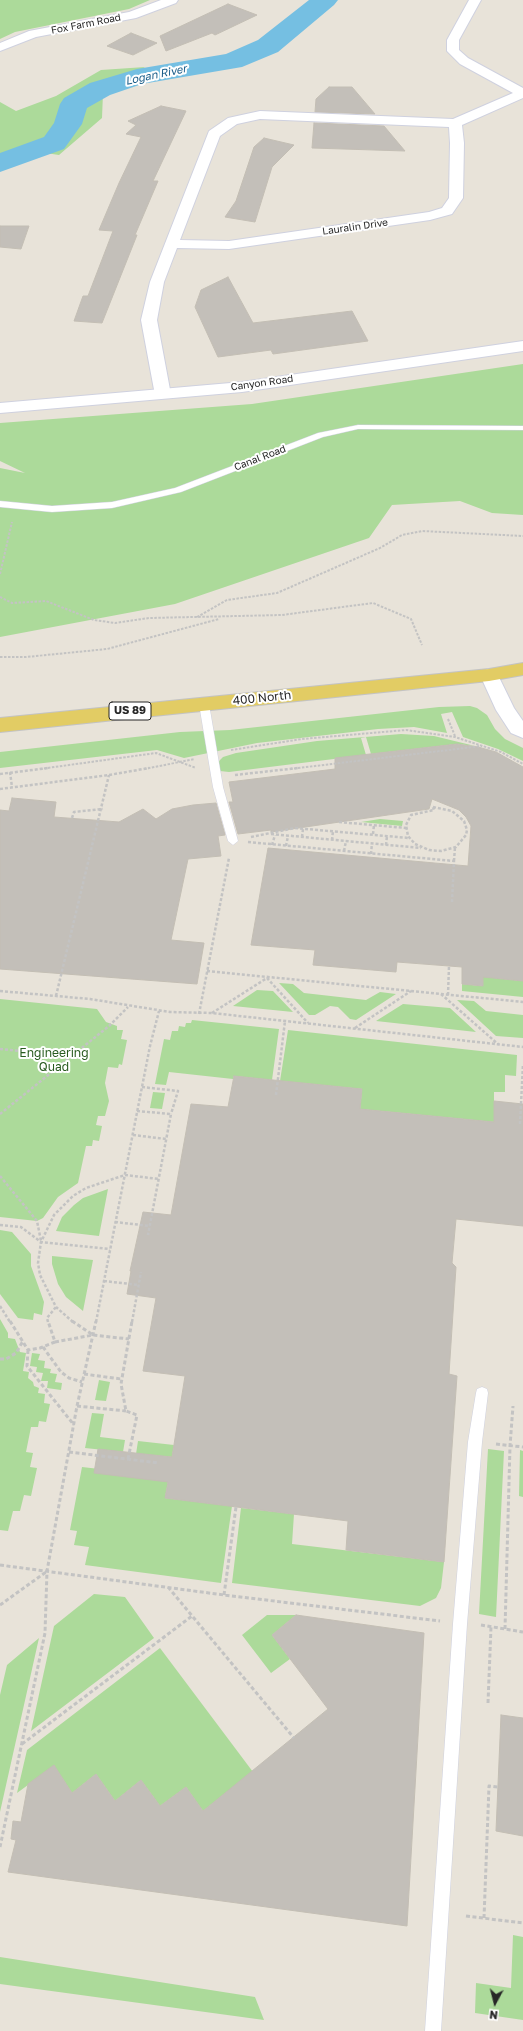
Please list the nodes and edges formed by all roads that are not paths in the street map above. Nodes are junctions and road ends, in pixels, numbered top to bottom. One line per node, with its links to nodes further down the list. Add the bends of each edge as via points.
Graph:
1 (172, 0): 3 (street, Fox Farm Road, via 132,15 33,34)
2 (475, 0): 4 (street, via 453,40 453,51 464,60)
3 (0, 47)
4 (523, 93): 5 (street)
5 (455, 123): 6 (street, via 260,115 233,121 214,134); 6 (street, Lauralin Drive, via 456,198 447,211 430,216 229,245)
6 (172, 244): 8 (street, via 158,282 149,320)
7 (523, 346): 8 (street, Canyon Road, via 242,387)
8 (163, 395): 9 (street, Canyon Road)
9 (0, 408)
10 (523, 428): 11 (lane, Canal Road, via 358,427 321,435 178,490 112,505 52,509)
11 (0, 504)
12 (523, 669): 13 (main road, 400 North / US 89)
13 (489, 675): 14 (main road, 400 North / US 89); 16 (street, via 505,710)
14 (204, 704): 15 (main road, 400 North / US 89); 17 (lane, via 217,777)
15 (0, 725)
16 (523, 731)
17 (233, 841)
18 (482, 1393): 19 (lane, via 475,1442 460,1624)
19 (433, 2031)

